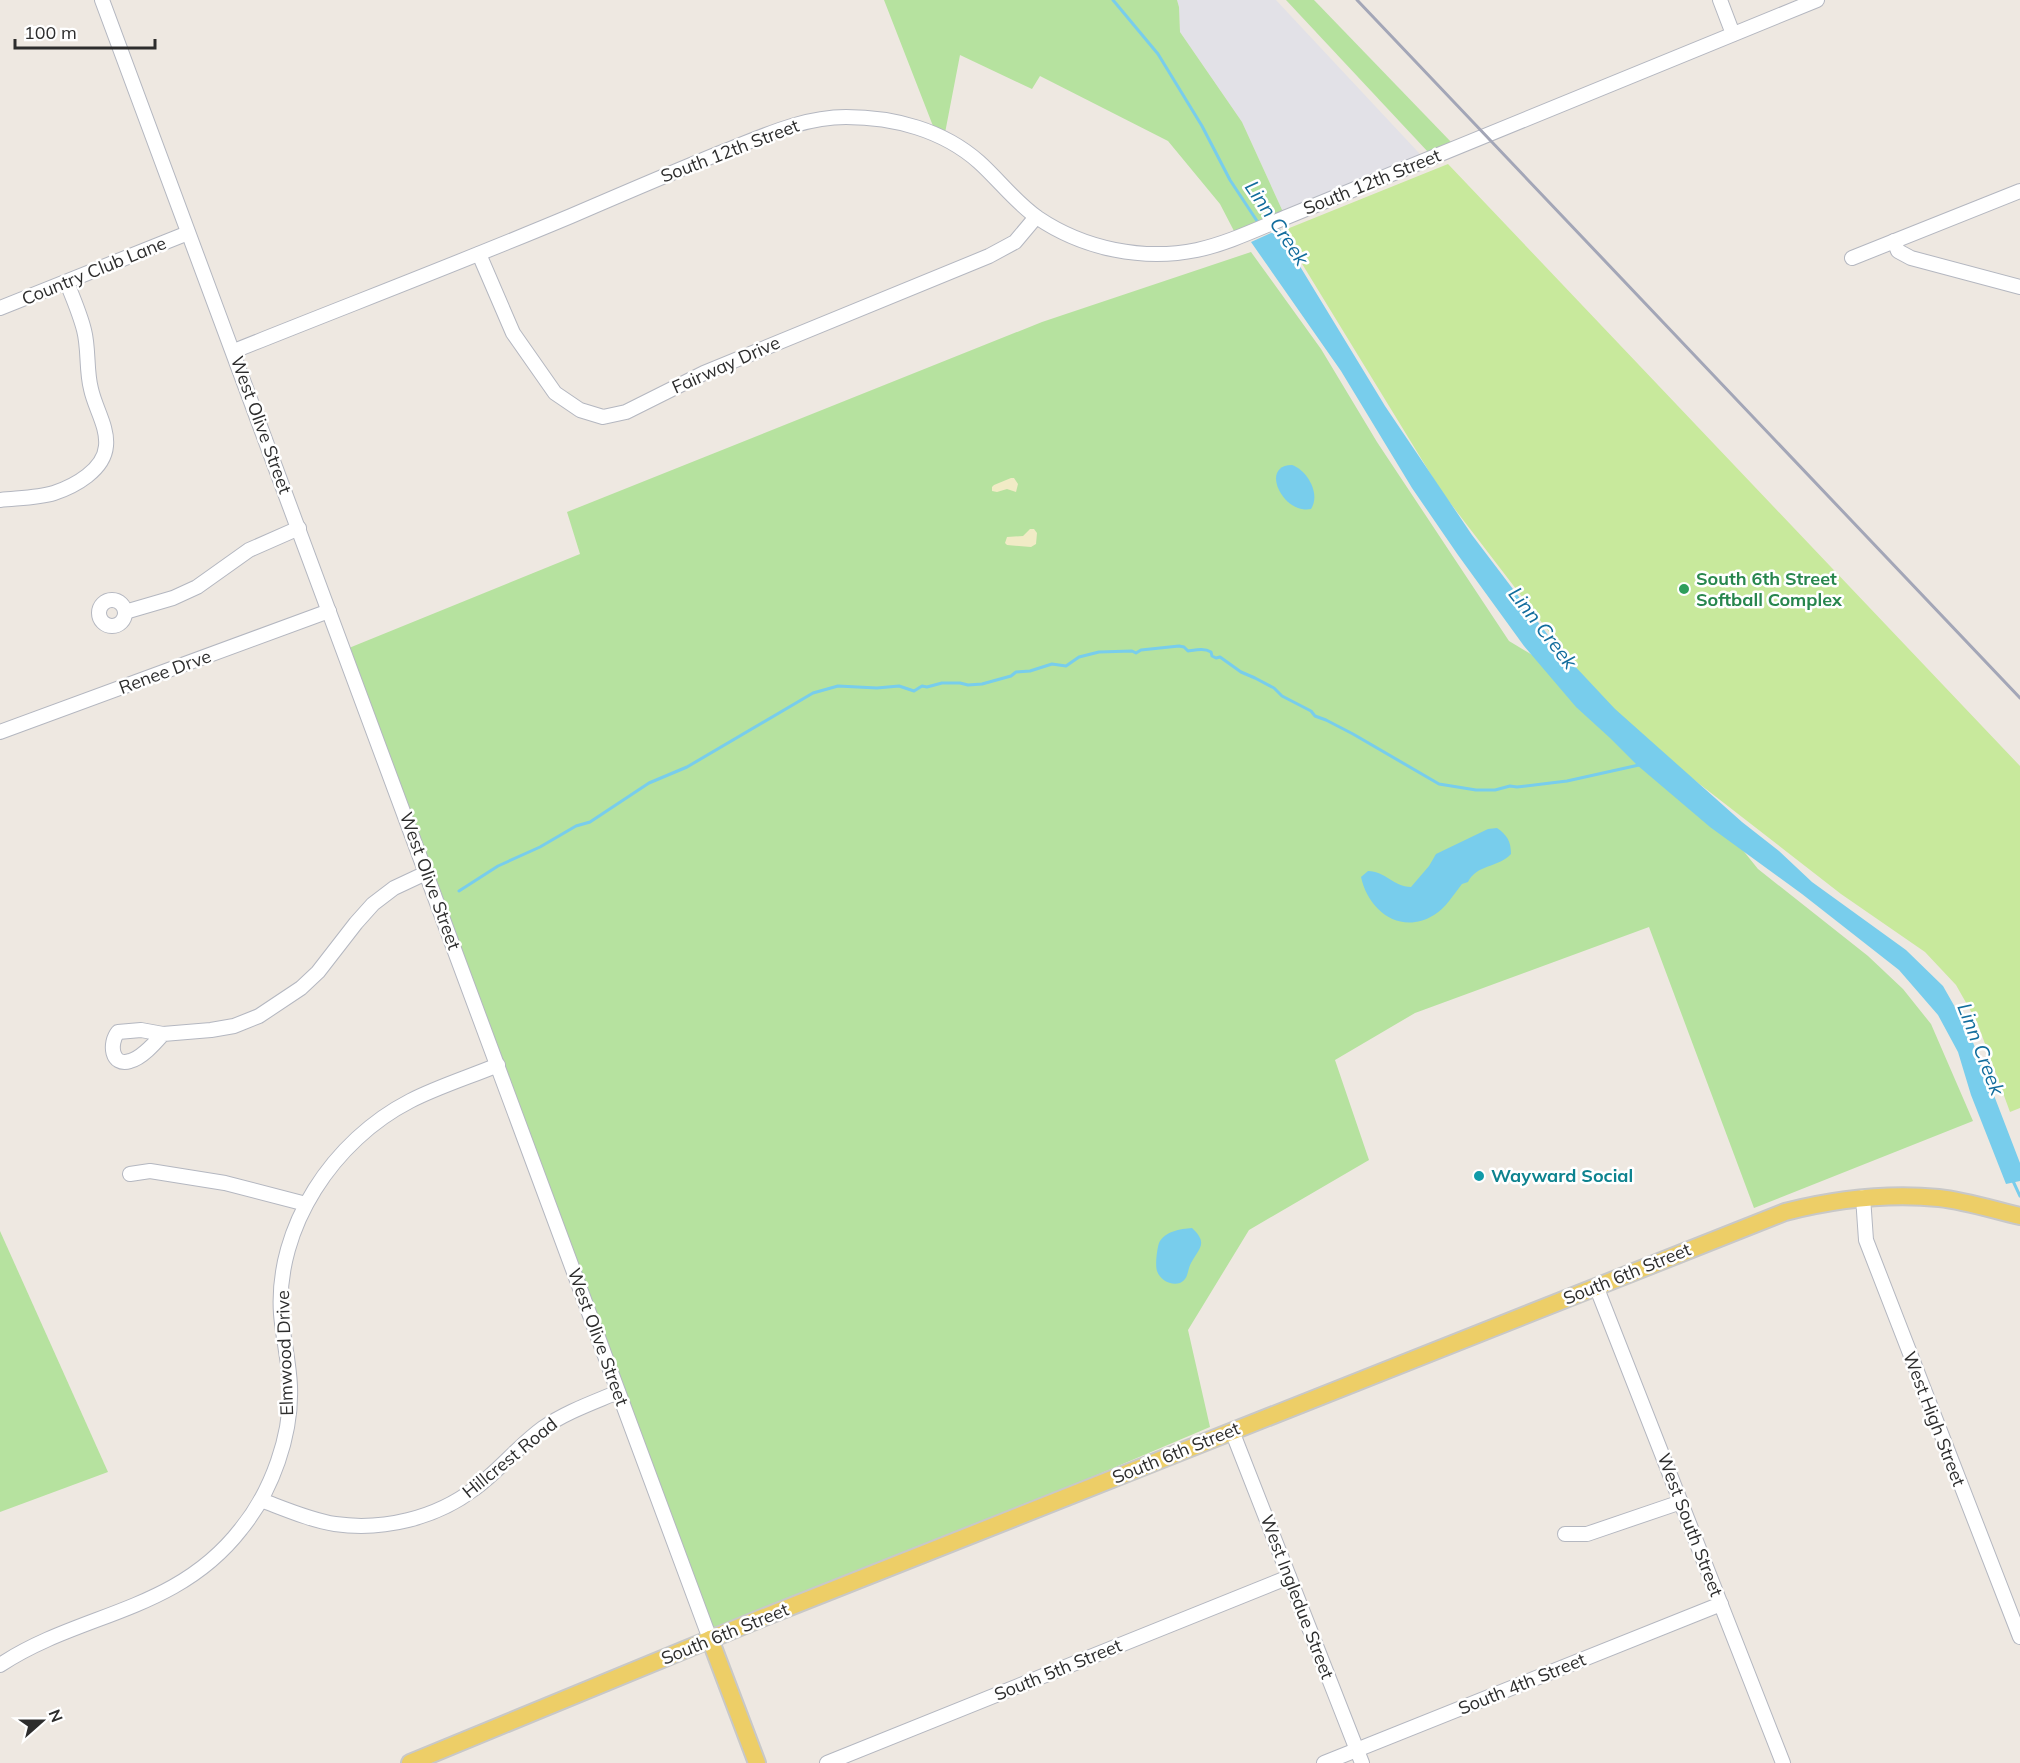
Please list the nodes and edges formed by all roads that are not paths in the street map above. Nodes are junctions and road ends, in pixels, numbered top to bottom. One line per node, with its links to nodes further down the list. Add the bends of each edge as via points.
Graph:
1 (102, 0): 7 (street, West Olive Street)
2 (1720, 0): 4 (street)
3 (1817, 0): 4 (street, South 12th Street)
4 (1733, 34): 6 (street, South 12th Street, via 1289,216 1199,249 1172,254 1107,249)
5 (2020, 191): 8 (street)
6 (1036, 217): 9 (street, South 12th Street, via 977,160 936,134 888,120 826,118 777,130); 9 (street, Fairway Drive, via 1015,242 989,256 704,373 626,412 603,417 580,410 555,393 513,333)
7 (188, 233): 11 (street, Country Club Lane); 14 (street, West Olive Street)
8 (1894, 241): 10 (street); 12 (street, via 1898,251 1911,258)
9 (479, 254): 14 (street, South 12th Street)
10 (1852, 258)
11 (67, 283): 13 (street, Country Club Lane); 15 (street, via 84,329 90,387 105,431 102,461 81,480 54,493)
12 (2020, 286)
13 (0, 308)
14 (234, 351): 16 (street, West Olive Street)
15 (0, 500)
16 (299, 528): 17 (street, West Olive Street); 18 (street, via 249,550 197,587)
17 (329, 611): 19 (street, Renee Drve); 20 (street, West Olive Street)
18 (125, 612)
19 (0, 732)
20 (426, 873): 21 (street, via 394,888 373,904 318,972 278,1005 234,1026); 22 (street, West Olive Street)
21 (164, 1034)
22 (498, 1065): 25 (street, Elmwood Drive, via 410,1101 378,1121 351,1145); 28 (street, West Olive Street)
23 (130, 1174): 25 (street, via 150,1171 225,1183)
24 (1863, 1197): 26 (main road, South 6th Street, via 1954,1201); 27 (main road, South 6th Street, via 1785,1212); 35 (street, West High Street, via 1866,1240)
25 (306, 1204): 30 (street, Elmwood Drive, via 292,1237 281,1291 290,1386 289,1418)
26 (2020, 1216)
27 (1596, 1286): 29 (main road, South 6th Street); 31 (street, West South Street)
28 (618, 1392): 30 (street, Hillcrest Road, via 557,1419 474,1489 420,1517 378,1526 334,1524); 36 (street, West Olive Street)
29 (1232, 1431): 33 (street, West Ingledue Street); 36 (main road, South 6th Street)
30 (261, 1500): 37 (street, Elmwood Drive, via 225,1548 184,1582)
31 (1681, 1502): 32 (street, via 1587,1534); 34 (street, West South Street)
32 (1565, 1534)
33 (1289, 1577): 38 (street, West Ingledue Street); 41 (street, South 5th Street)
34 (1721, 1604): 38 (street, South 4th Street); 43 (street, West South Street)
35 (2020, 1637)
36 (710, 1639): 39 (main road, South 6th Street); 40 (main road, West Olive Street)
37 (0, 1665)
38 (1359, 1756): 42 (street, South 4th Street)
39 (412, 1763)
40 (757, 1763)
41 (827, 1763)
42 (1324, 1763)
43 (1783, 1763)

